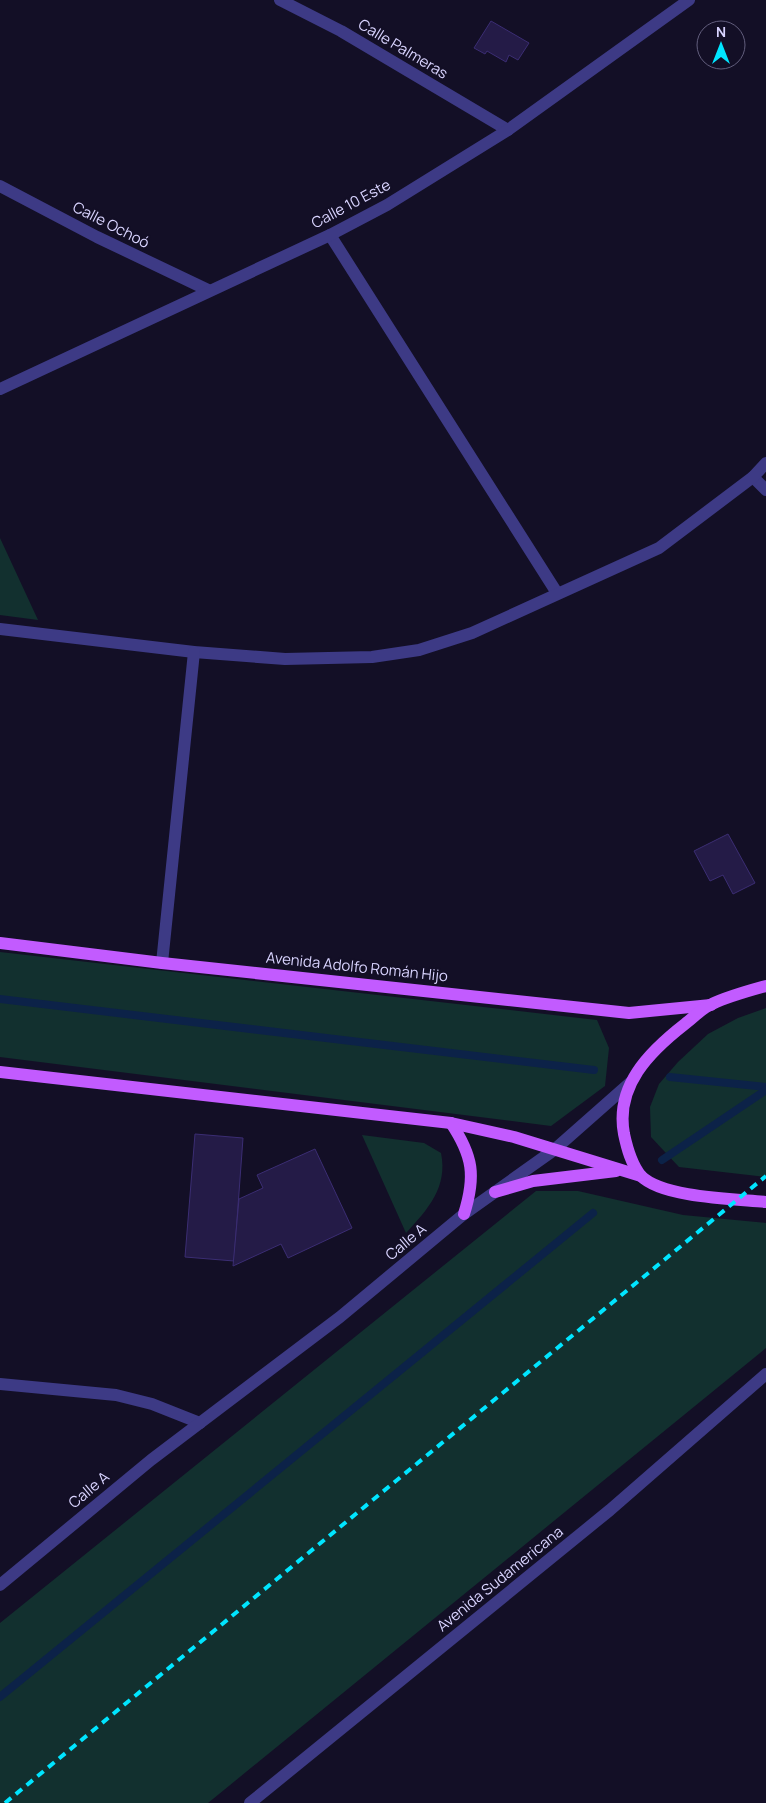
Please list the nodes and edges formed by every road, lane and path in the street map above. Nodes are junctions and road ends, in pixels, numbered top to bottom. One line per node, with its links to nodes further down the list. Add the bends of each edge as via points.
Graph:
1 (280, 0): 3 (street, Calle Palmeras, via 341,31)
2 (689, 0): 3 (street, Calle 10 Este)
3 (508, 130): 5 (street, Calle 10 Este, via 387,205)
4 (0, 186): 6 (street, Calle Ochoó)
5 (330, 235): 6 (street, Calle 10 Este); 11 (street)
6 (208, 290): 7 (street, Calle 10 Este)
7 (0, 389)
8 (766, 463): 9 (street)
9 (753, 476): 10 (street); 11 (street, via 659,548)
10 (766, 490)
11 (557, 593): 13 (street, via 472,633 410,651 372,657 285,659)
12 (0, 629): 13 (street)
13 (194, 652): 15 (street)
14 (0, 943): 15 (main road, Avenida Adolfo Román Hijo)
15 (162, 963): 18 (main road, Avenida Adolfo Román Hijo, via 630,1013)
16 (766, 979): 17 (main road)
17 (761, 987): 18 (main road)
18 (710, 1004): 20 (main road, via 647,1058)
19 (0, 1072): 21 (main road)
20 (631, 1082): 22 (street, Calle A); 24 (main road, via 623,1104 623,1125 628,1154)
21 (451, 1123): 22 (main road); 27 (main road, via 464,1143 471,1166 471,1191)
22 (554, 1150): 23 (main road); 25 (street, Calle A)
23 (622, 1170): 24 (main road); 25 (main road, via 533,1181)
24 (642, 1176): 26 (main road, via 672,1190 712,1199)
25 (495, 1192): 27 (street, Calle A)
26 (766, 1202)
27 (464, 1214): 30 (street, Calle A, via 340,1317)
28 (766, 1374): 32 (street, Avenida Sudamericana, via 610,1510)
29 (0, 1384): 30 (street, via 116,1395 152,1404)
30 (200, 1423): 31 (street, Calle A)
31 (0, 1585)
32 (250, 1803)

